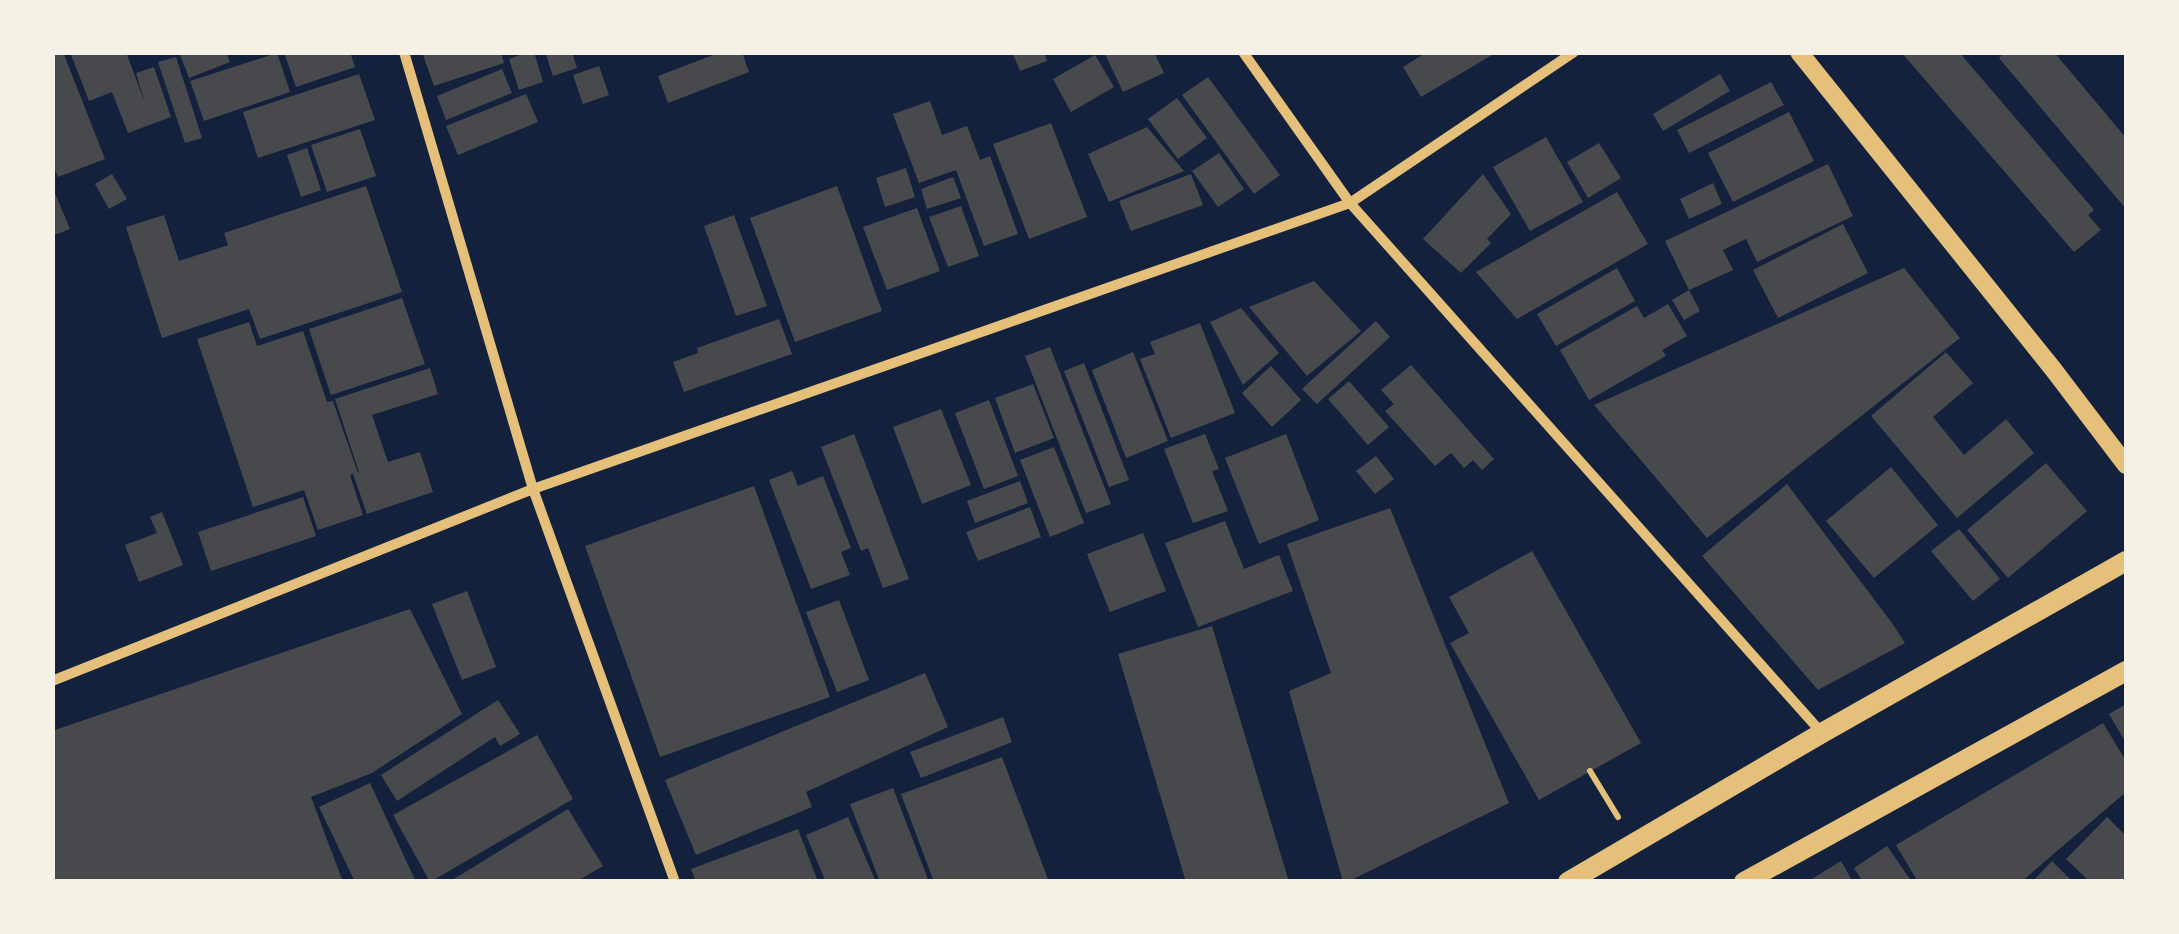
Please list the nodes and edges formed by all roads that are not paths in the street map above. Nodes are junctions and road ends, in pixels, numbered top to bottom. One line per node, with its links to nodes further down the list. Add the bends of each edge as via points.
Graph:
1 (404, 52): 7 (street)
2 (1243, 52): 5 (street)
3 (1574, 52): 5 (street)
4 (1799, 52): 6 (street)
5 (1350, 202): 7 (street); 11 (street)
6 (2126, 465)
7 (534, 489): 10 (street); 12 (street)
8 (2126, 561): 11 (main road)
9 (2126, 670): 14 (main road)
10 (52, 681)
11 (1822, 733): 13 (main road)
12 (676, 882)
13 (1568, 882)
14 (1744, 882)

